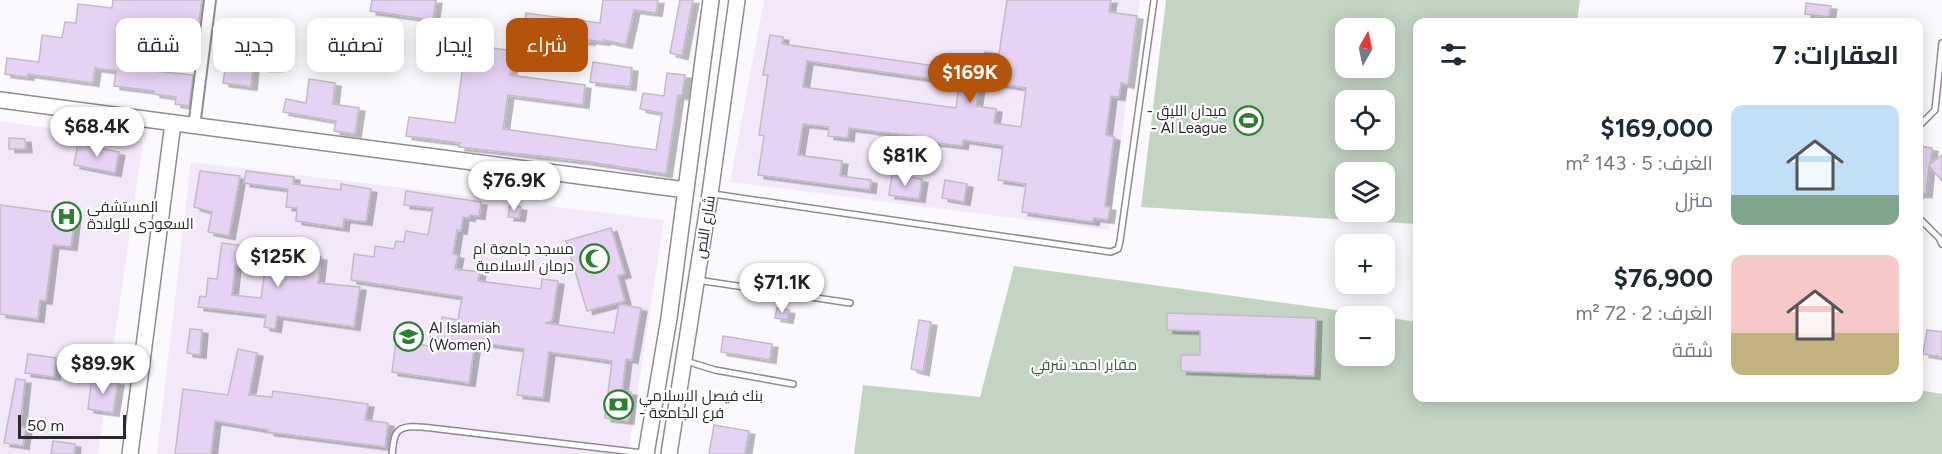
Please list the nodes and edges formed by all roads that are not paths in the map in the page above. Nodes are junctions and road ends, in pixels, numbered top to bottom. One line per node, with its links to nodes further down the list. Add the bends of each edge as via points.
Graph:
1 (210, 0): 11 (street)
2 (711, 0): 12 (street, شارع النص)
3 (737, 0): 13 (street, شارع النص)
4 (1154, 0): 13 (lane, via 1118,249 1111,252)
5 (1942, 43): 7 (lane)
6 (0, 100): 10 (street)
7 (1935, 110): 8 (lane); 9 (lane)
8 (1942, 111)
9 (1923, 122)
10 (172, 123): 11 (street); 20 (street)
11 (194, 127): 12 (street)
12 (686, 190): 22 (street, شارع النص)
13 (710, 194): 16 (street, شارع النص)
14 (1923, 222): 15 (lane)
15 (1942, 244)
16 (697, 280): 17 (lane); 18 (street, شارع النص)
17 (850, 303)
18 (684, 360): 19 (lane, via 715,370); 23 (street, شارع النص)
19 (793, 384)
20 (130, 454)
21 (392, 454): 22 (lane, via 397,433 409,427)
22 (646, 454)
23 (669, 454)

